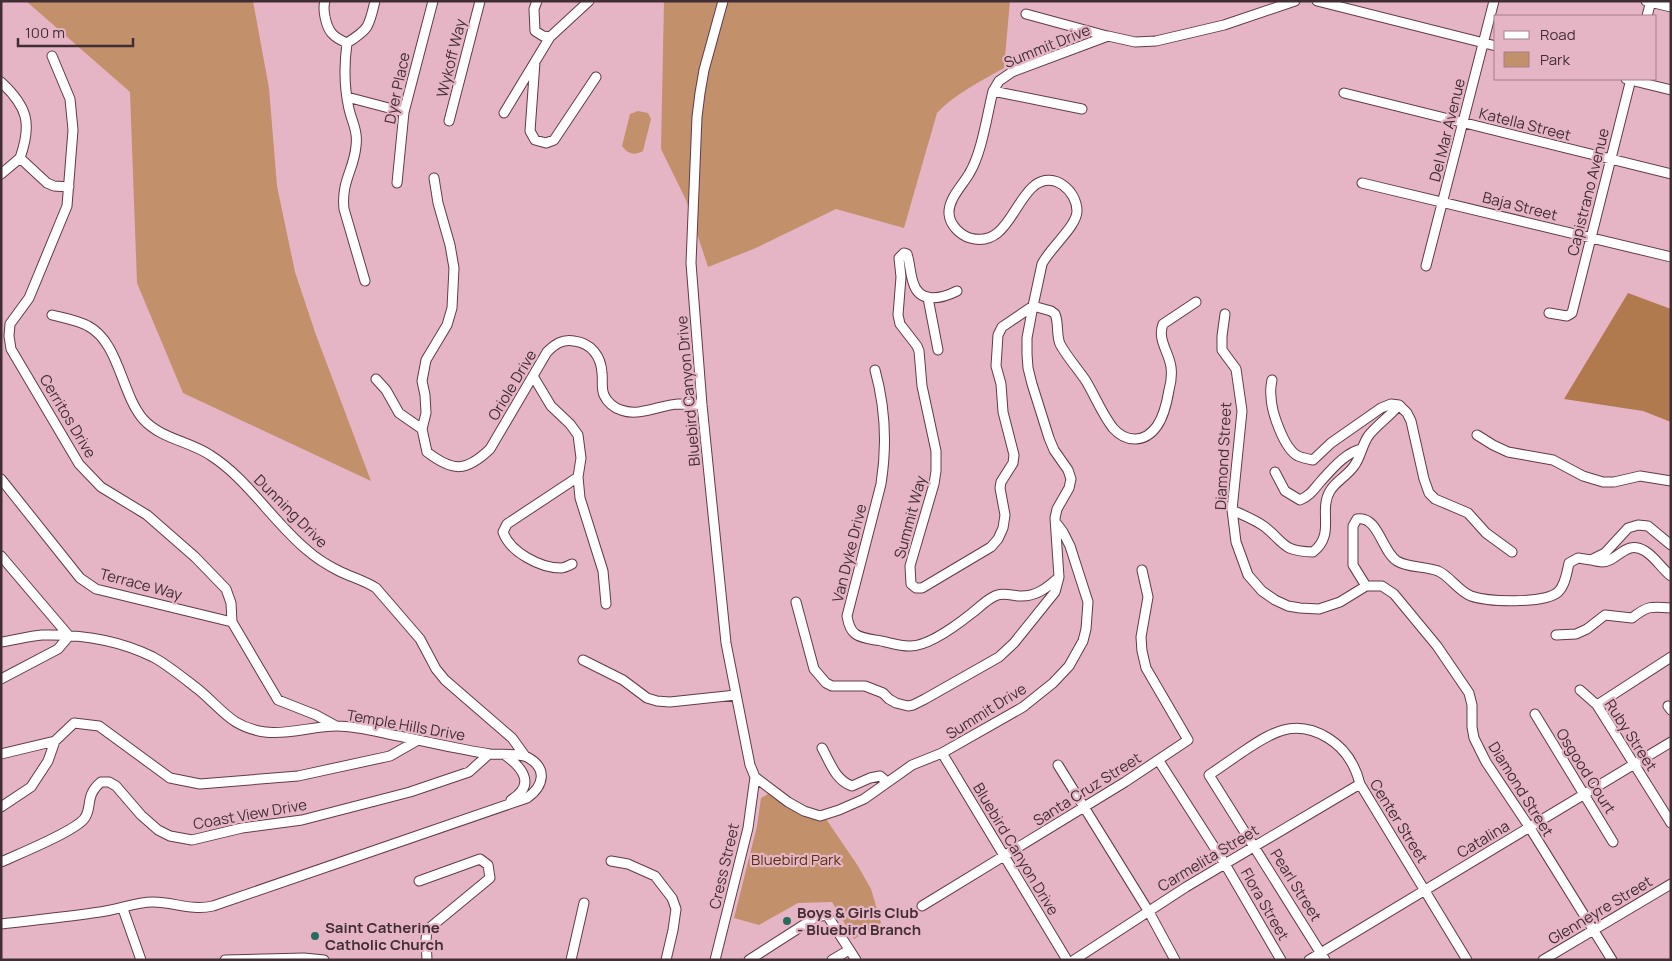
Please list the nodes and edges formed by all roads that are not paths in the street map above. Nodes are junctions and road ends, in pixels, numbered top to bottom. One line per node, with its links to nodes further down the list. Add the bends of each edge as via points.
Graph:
1 (375, 1): 19 (street, via 364,32)
2 (433, 1): 33 (street, Dyer Place)
3 (480, 1): 35 (street, Wykoff Way)
4 (537, 1): 17 (street, via 535,31)
5 (589, 1): 17 (street)
6 (723, 1): 62 (street, Bluebird Canyon Drive, via 704,70 697,117 691,263)
7 (1295, 1): 13 (street, Summit Drive)
8 (1317, 1): 12 (street)
9 (1494, 1): 20 (street, Del Mar Avenue)
10 (1649, 2): 14 (street); 16 (street)
11 (323, 3): 19 (street, via 331,34)
12 (1336, 3): 20 (street)
13 (1269, 6): 18 (street, Summit Drive, via 1224,25 1156,41 1135,42)
14 (1671, 7)
15 (1026, 14): 18 (street)
16 (1647, 15)
17 (550, 36): 23 (street)
18 (1108, 36): 29 (street, Summit Drive, via 1012,72 999,81)
19 (347, 43): 31 (street, via 344,77)
20 (1484, 43): 21 (street); 36 (street, Del Mar Avenue)
21 (1494, 46)
22 (52, 56): 44 (street, Cerritos Drive, via 70,99 73,130)
23 (535, 62): 24 (street, via 530,131 535,140 546,143 554,140); 34 (street)
24 (596, 77)
25 (1629, 80): 38 (street, Capistrano Avenue)
26 (1633, 80): 28 (street)
27 (1, 82): 37 (street, via 21,103 27,138)
28 (1671, 90)
29 (993, 91): 32 (street); 53 (street, Summit Drive, via 975,162 951,203 949,214 958,232 979,241 1000,231 1036,184 1048,181 1070,190 1077,202 1077,216 1042,264)
30 (1344, 93): 36 (street, Katella Street)
31 (347, 97): 33 (street); 49 (street, via 356,126 357,144 343,200)
32 (1082, 109)
33 (404, 112): 42 (street, Dyer Place)
34 (504, 113)
35 (449, 121)
36 (1463, 122): 38 (street, Katella Street); 45 (street, Del Mar Avenue)
37 (20, 158): 39 (street); 44 (street, via 47,183)
38 (1610, 159): 40 (street, Katella Street); 46 (street, Capistrano Avenue)
39 (1, 174)
40 (1671, 174)
41 (434, 178): 64 (street, via 453,260 453,291 447,325 426,360 422,381 426,413)
42 (398, 183)
43 (1362, 183): 45 (street, Baja Street)
44 (69, 187): 85 (street, Cerritos Drive, via 67,206 29,298 10,324 11,349 79,464 101,487 147,515 226,589)
45 (1443, 201): 46 (street, Baja Street); 48 (street, Del Mar Avenue)
46 (1591, 238): 47 (street, Baja Street); 54 (street, Capistrano Avenue, via 1572,313 1566,316)
47 (1671, 257)
48 (1426, 266)
49 (365, 281)
50 (957, 291): 51 (street, via 946,297)
51 (928, 298): 53 (street, Summit Way, via 913,284 907,254 904,253 899,258 898,315 900,324 919,351 936,461 934,484 910,566 911,584 916,588 922,588 990,547 1003,528 1005,515 1000,488 1014,455 996,366 998,334 1002,327); 57 (street)
52 (1196, 302): 53 (street, via 1163,324 1161,336 1172,375 1164,412 1150,434 1133,440 1112,427 1068,356 1060,343 1055,314)
53 (1033, 306): 72 (street, Summit Drive, via 1028,368 1052,444 1070,479 1069,488 1056,509)
54 (1549, 312)
55 (1225, 314): 71 (street, Diamond Street, via 1222,350 1236,369 1242,411)
56 (52, 315): 97 (street, Dunning Drive, via 77,321 101,336 144,420 230,469 306,550 376,588 420,639 445,680)
57 (938, 350)
58 (875, 370): 80 (street, Van Dyke Drive, via 884,420 883,468 847,616 848,626 854,634 898,645 921,645 993,597 1038,593)
59 (533, 376): 62 (street, Oriole Drive, via 547,352 556,343 568,340 590,346 600,361 602,386 612,406 635,412 678,404); 64 (street, Oriole Drive, via 490,449 466,467 442,463 427,452); 68 (street, via 551,406 578,435 581,458)
60 (376, 379): 64 (street, via 400,413)
61 (1272, 380): 63 (street, via 1270,396 1282,435 1296,455 1307,459 1318,458 1331,443 1381,408)
62 (702, 405): 93 (street, Bluebird Canyon Drive, via 726,643)
63 (1399, 405): 66 (street, via 1368,436); 74 (street, via 1411,421 1429,493 1435,499 1468,513 1486,533)
64 (422, 430)
65 (1477, 435): 70 (street, via 1508,452 1553,460 1583,476 1603,482 1640,476)
66 (1362, 449): 67 (street, via 1352,451 1308,496 1300,500 1286,491); 71 (street, via 1354,466 1330,491 1326,501 1324,539 1313,552 1281,544 1264,527)
67 (1275, 472)
68 (578, 477): 77 (street, via 507,524 502,532 506,541 538,563 562,568); 83 (street, via 580,498 602,571)
69 (1, 479): 85 (street, Terrace Way, via 80,578 96,589)
70 (1671, 481)
71 (1232, 510): 81 (street, Diamond Street, via 1236,542 1248,574 1262,591 1275,600 1288,606 1319,609 1340,602)
72 (1056, 524): 80 (street); 102 (street, Summit Drive, via 1070,546 1088,602 1086,629 1076,655 1053,683 1023,707)
73 (1671, 545): 76 (street, via 1648,526 1638,525 1628,528 1605,553)
74 (1512, 552)
75 (1, 556): 87 (street)
76 (1591, 560): 79 (street, via 1609,561 1628,548 1635,548 1644,551); 81 (street, via 1578,558 1569,564 1558,592 1543,598 1516,601 1471,596 1440,572 1398,562 1390,556 1375,528 1361,518 1353,526 1353,565)
77 (572, 564)
78 (1142, 570): 107 (street, Santa Cruz Street, via 1148,597 1141,637 1142,651 1150,675 1188,740)
79 (1671, 576)
80 (1059, 577): 82 (street, via 1055,592 999,657 908,706 865,686 832,686 822,680 814,669)
81 (1366, 586): 119 (street, Diamond Street, via 1382,586 1394,594 1437,646 1469,693 1474,738)
82 (796, 602)
83 (606, 604)
84 (1671, 608): 86 (street, via 1646,607 1632,618 1605,615 1587,630)
85 (232, 622): 96 (street, Cerritos Drive, via 278,700)
86 (1556, 635)
87 (69, 636): 88 (street, Temple Hills Drive, via 42,635); 91 (street, via 58,649); 96 (street, Temple Hills Drive, via 108,641 155,658 200,690 231,720 248,728 284,732)
88 (1, 642)
89 (1671, 657): 94 (street)
90 (583, 660): 93 (street, via 657,701)
91 (1, 678)
92 (1580, 690): 94 (street, Ruby Street)
93 (736, 695): 111 (street, Bluebird Canyon Drive)
94 (1597, 705): 108 (street, Ruby Street)
95 (1535, 714): 114 (street, Osgood Court)
96 (336, 726): 98 (street, Temple Hills Drive)
97 (512, 738): 105 (street); 106 (street, Dunning Drive)
98 (418, 740): 99 (street, via 390,756 306,775 200,784 170,778 99,726 74,723); 104 (street, Temple Hills Drive)
99 (55, 741): 103 (street); 116 (street, via 48,761 30,787)
100 (1671, 742): 108 (street, Catalina)
101 (822, 748): 112 (street, via 838,778 845,784 852,786 880,776)
102 (942, 753): 112 (street, Summit Drive, via 912,765); 122 (street, Bluebird Canyon Drive)
103 (1, 754)
104 (489, 754): 105 (street, Temple Hills Drive); 124 (street, Coast View Drive, via 469,772 410,792 302,820 242,828 192,840 170,836 150,825 116,786 101,782 92,792 82,822)
105 (505, 755): 106 (street, Temple Hills Drive); 115 (street, via 519,766 525,784 518,796)
106 (525, 756): 115 (street, via 538,765 539,788 527,798)
107 (1159, 761): 117 (street, Santa Cruz Street); 125 (street, Flora Street)
108 (1634, 763): 114 (street, Catalina); 118 (street, Ruby Street)
109 (1058, 765): 117 (street)
110 (1210, 775): 113 (street, Center Street, via 1261,739 1283,729 1302,728 1337,744 1349,756); 121 (street, Pearl Street)
111 (755, 777): 112 (street, Summit Drive, via 788,802 820,816 864,799); 145 (street, Cress Street, via 745,842)
112 (888, 782)
113 (1360, 784): 121 (street, Carmelita Street); 128 (street, Center Street)
114 (1583, 794): 119 (street, Catalina); 120 (street, Osgood Court)
115 (505, 804): 131 (street, via 214,906 200,909 154,902)
116 (1, 807)
117 (1084, 807): 122 (street, Santa Cruz Street); 132 (street)
118 (1671, 823)
119 (1530, 828): 128 (street, Catalina); 134 (street, Diamond Street)
120 (1613, 842)
121 (1255, 846): 125 (street, Carmelita Street); 136 (street, Pearl Street)
122 (1005, 856): 130 (street, Santa Cruz Street); 149 (street, Bluebird Canyon Drive)
123 (611, 861): 144 (street, via 628,864 655,876 672,898 676,909)
124 (1, 862)
125 (1225, 864): 132 (street, Carmelita Street); 152 (street, Flora Street)
126 (418, 881): 142 (street, via 480,859 488,864 490,878 427,930)
127 (1671, 884): 134 (street, Glenneyre Street)
128 (1425, 890): 136 (street, Catalina); 154 (street, Center Street)
129 (584, 903): 143 (street)
130 (922, 906)
131 (123, 908): 133 (street); 138 (street)
132 (1149, 912): 150 (street, Carmelita Street); 151 (street)
133 (1, 924)
134 (1593, 930): 155 (street, Glenneyre Street); 156 (street, Diamond Street)
135 (849, 950): 146 (street, via 830,918 825,916 816,917); 147 (street); 148 (street)
136 (1323, 956): 153 (street, Catalina)
137 (290, 959): 140 (street); 141 (street)
138 (141, 960)
139 (225, 960): 140 (street)
140 (235, 960)
141 (324, 960)
142 (427, 960)
143 (571, 960)
144 (666, 960)
145 (715, 960)
146 (749, 960)
147 (832, 960)
148 (856, 960)
149 (1067, 960)
150 (1074, 960)
151 (1176, 960)
152 (1282, 960)
153 (1309, 960)
154 (1467, 960)
155 (1544, 960)
156 (1612, 960)

